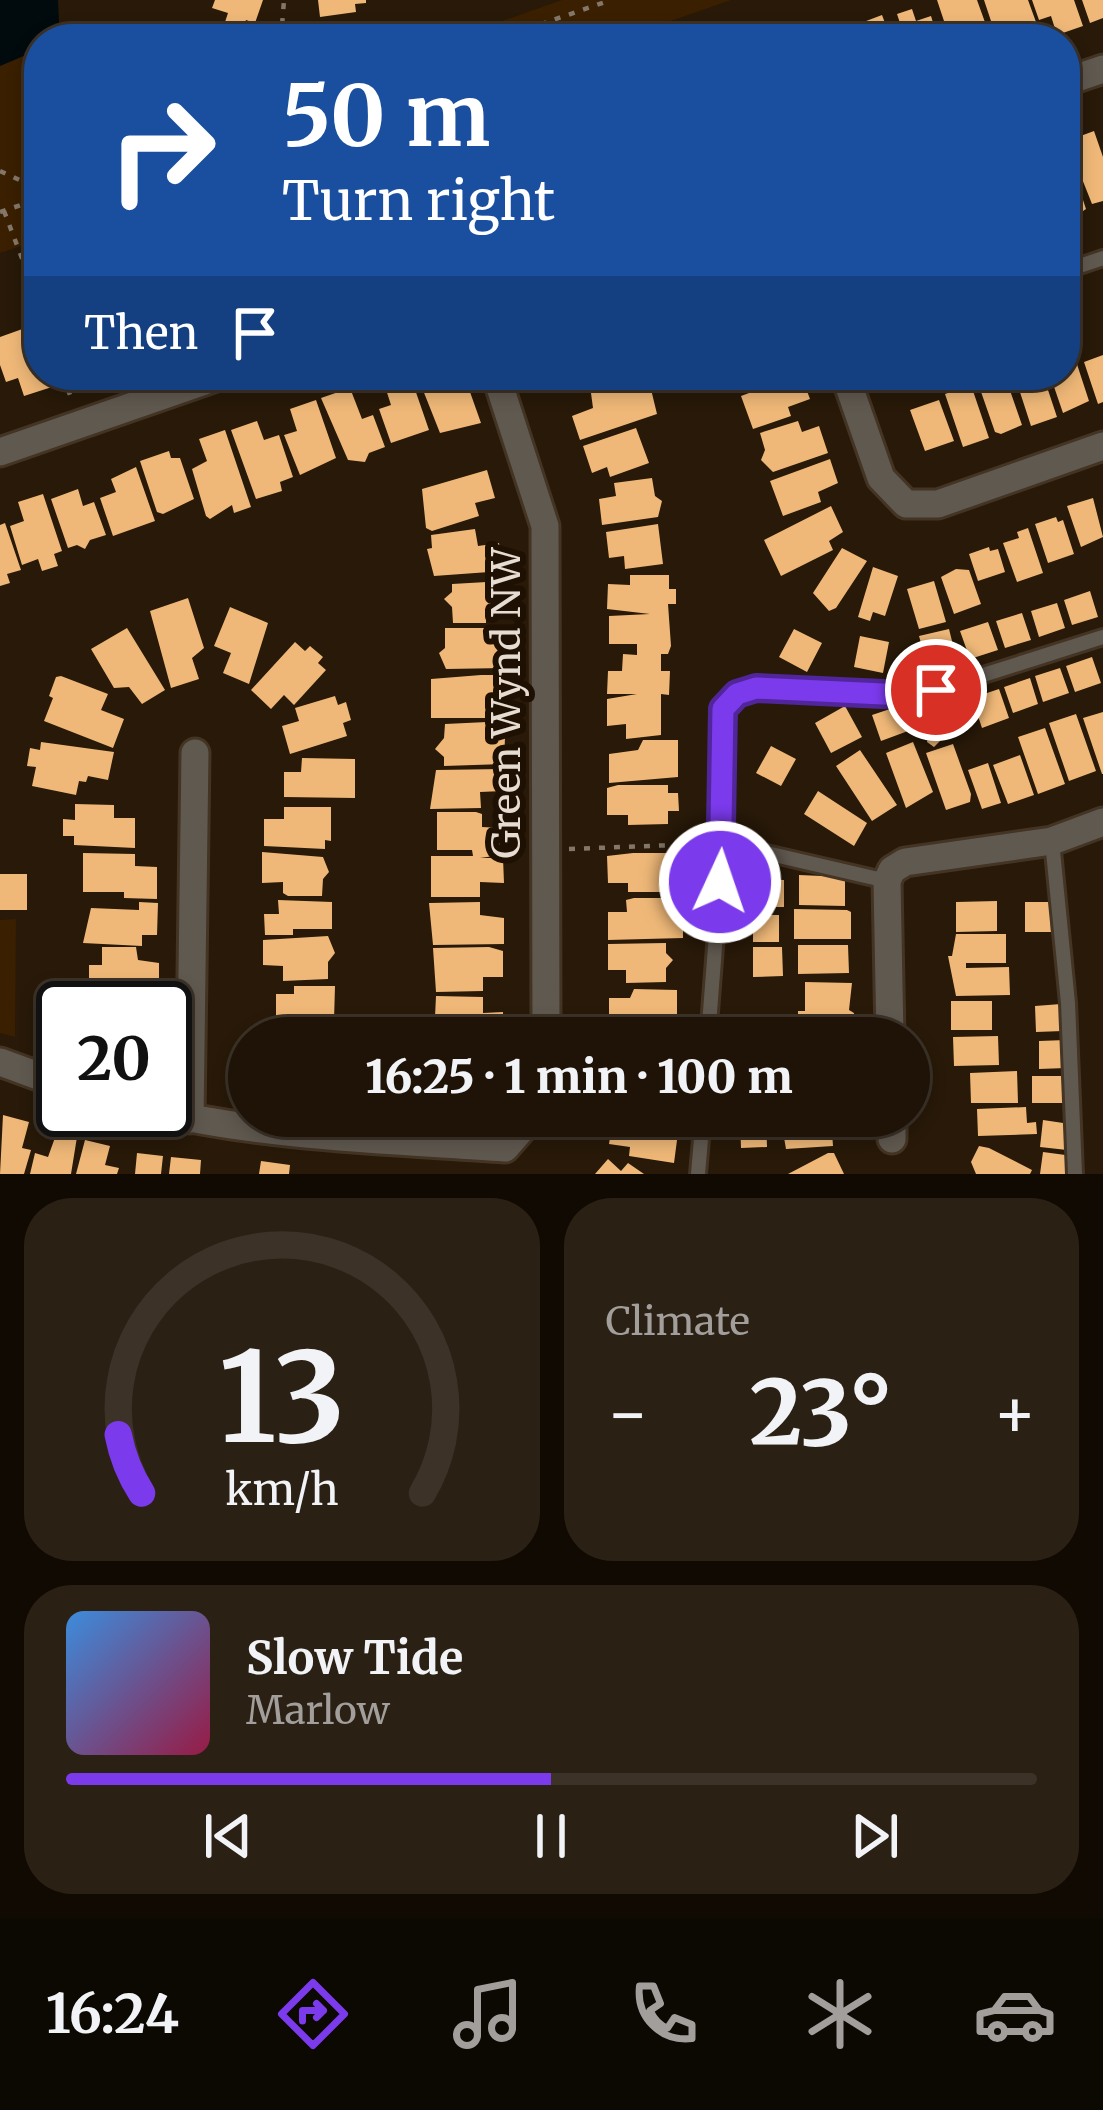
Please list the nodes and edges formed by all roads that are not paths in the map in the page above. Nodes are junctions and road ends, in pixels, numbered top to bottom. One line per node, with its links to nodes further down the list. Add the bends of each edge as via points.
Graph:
1 (179, 390): 5 (street)
2 (501, 390): 13 (street, Green Wynd NW, via 545,526)
3 (850, 390): 4 (street, via 881,478 906,504 938,504)
4 (1103, 446)
5 (0, 452)
6 (1103, 637): 10 (lane, via 904,695 756,688 737,694 723,709)
7 (195, 753): 12 (street)
8 (1103, 822): 9 (street)
9 (1052, 841): 11 (street, via 905,862); 24 (lane)
10 (723, 843): 11 (lane); 14 (lane)
11 (887, 881): 15 (street)
12 (192, 981)
13 (546, 1017)
14 (710, 1017)
15 (890, 1017)
16 (0, 1062): 17 (street)
17 (36, 1075)
18 (192, 1119): 19 (street)
19 (228, 1122)
20 (386, 1137): 21 (street, via 505,1148)
21 (515, 1137)
22 (701, 1137): 23 (lane)
23 (698, 1174)
24 (1075, 1174)

